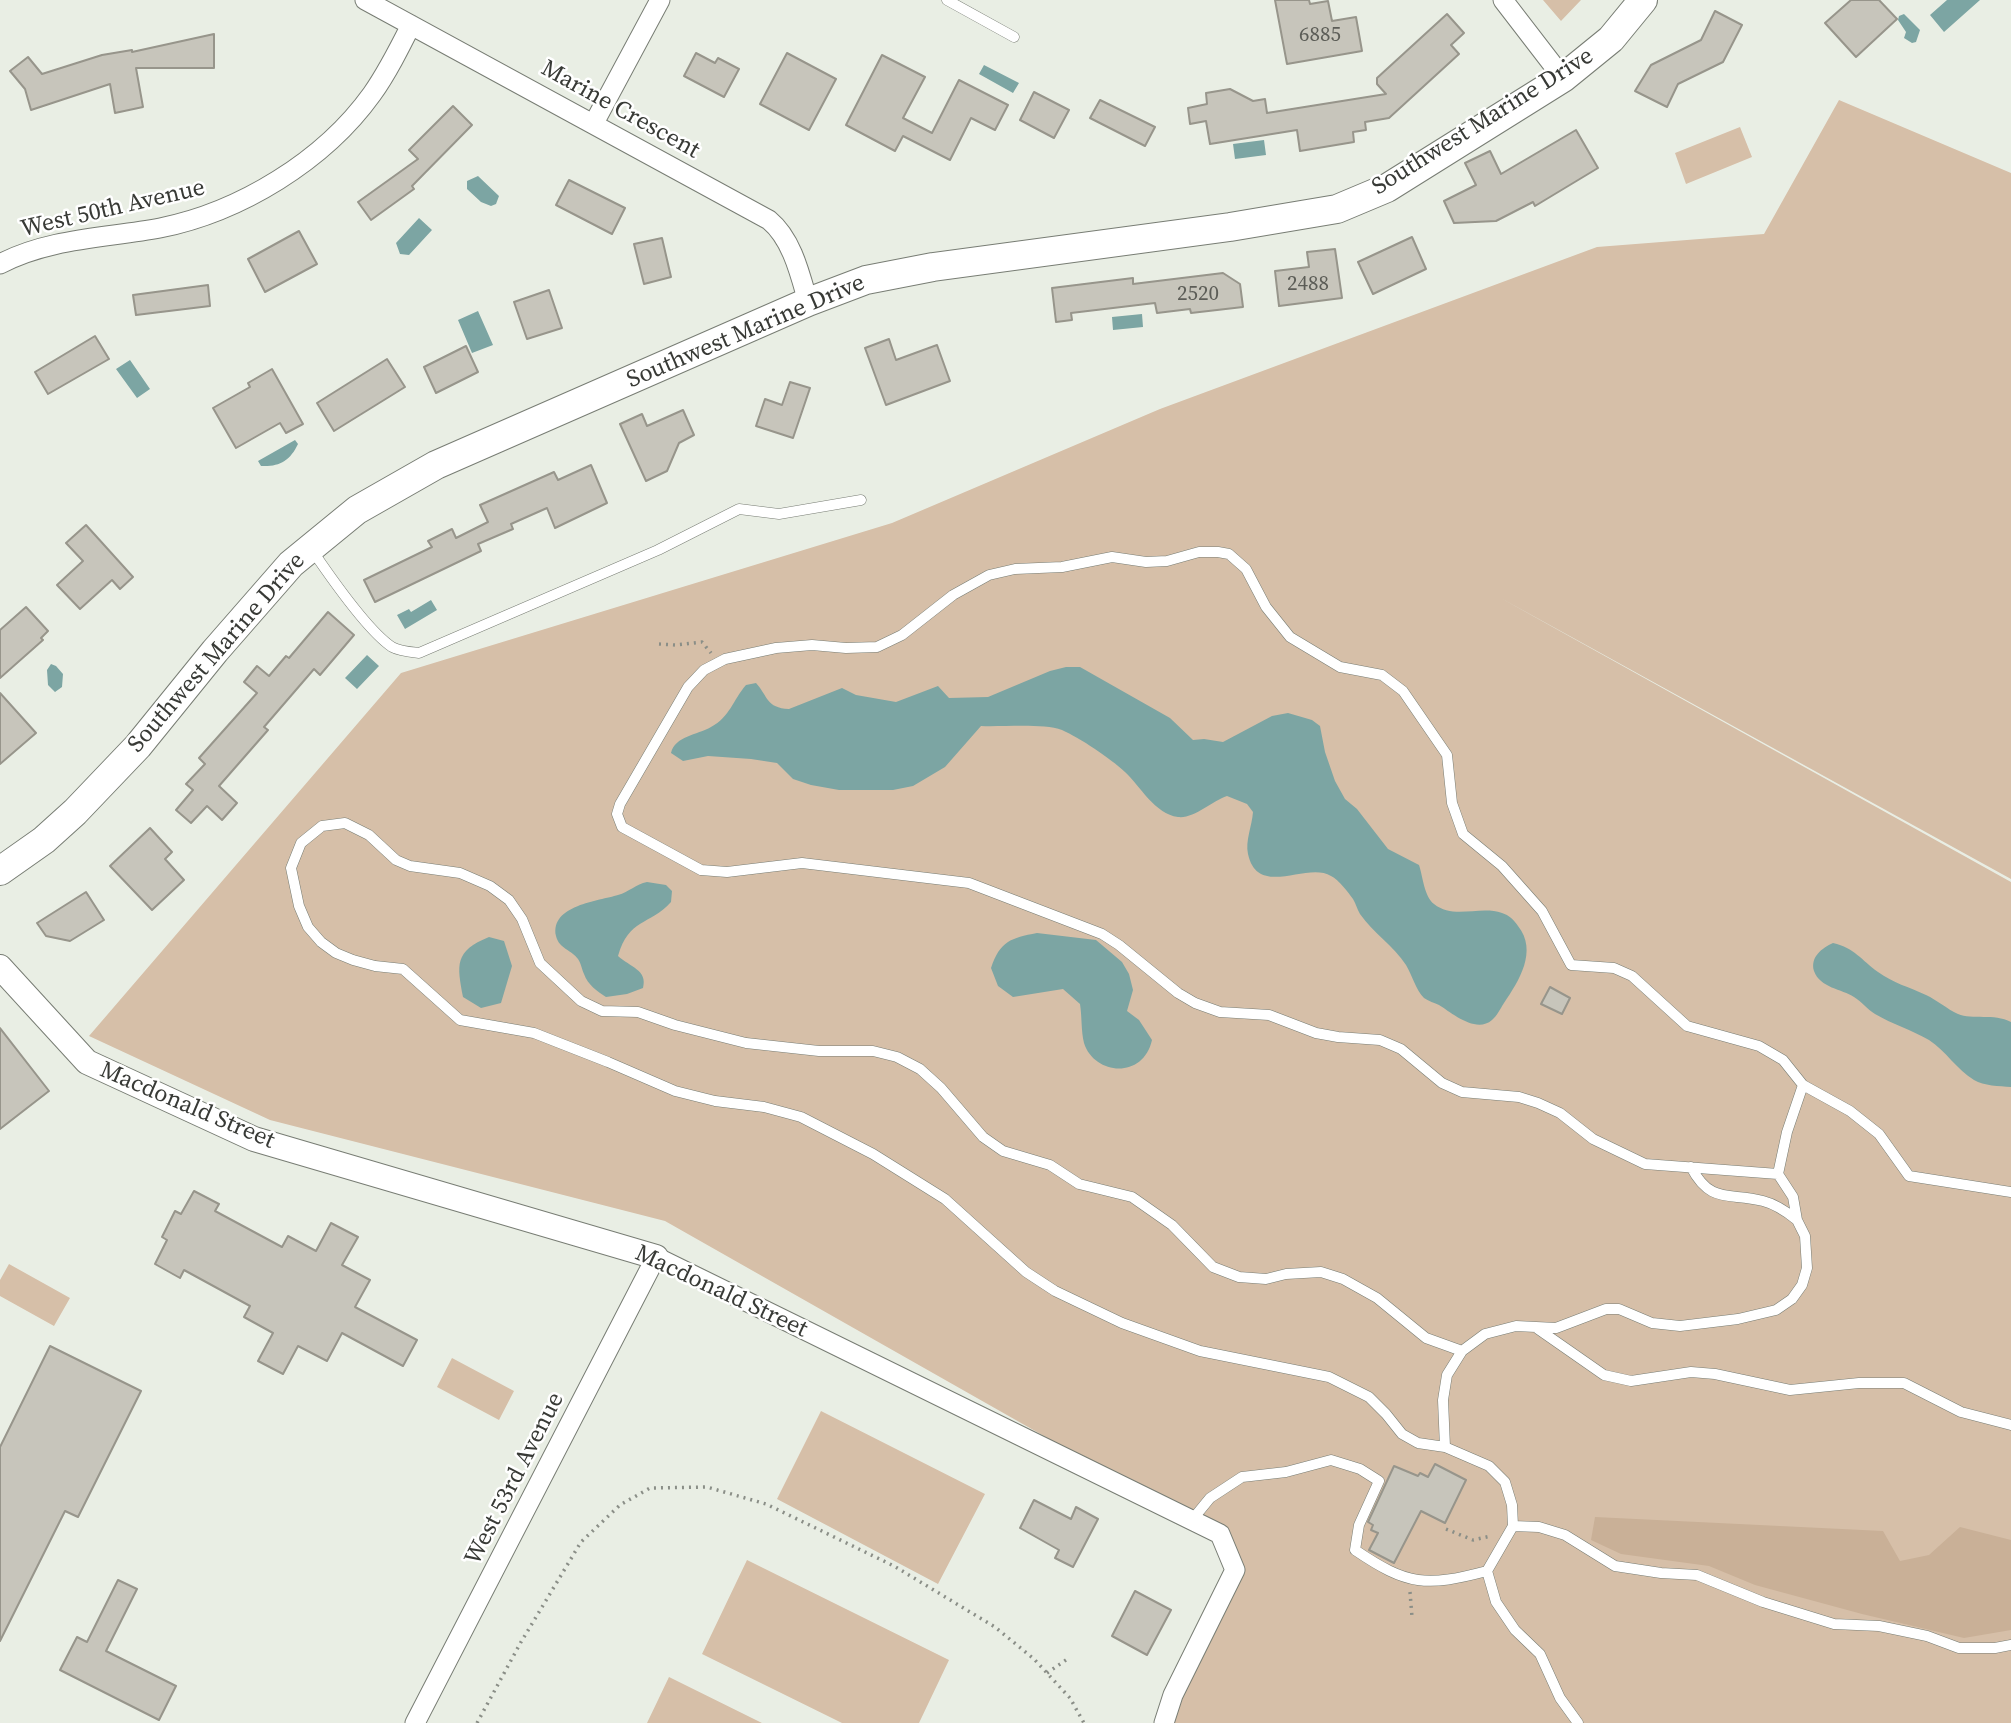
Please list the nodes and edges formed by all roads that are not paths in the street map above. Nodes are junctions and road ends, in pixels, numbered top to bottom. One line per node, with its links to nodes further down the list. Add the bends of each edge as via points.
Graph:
1 (365, 0): 6 (street, Marine Crescent)
2 (660, 0): 9 (street)
3 (947, 0): 7 (lane)
4 (1503, 0): 8 (street)
5 (1643, 0): 8 (main road, Southwest Marine Drive, via 1611,39)
6 (411, 25): 9 (street, Marine Crescent); 10 (street, West 50th Avenue, via 371,96 317,151 280,178 200,218 55,244)
7 (1014, 37)
8 (1563, 78): 11 (main road, Southwest Marine Drive, via 1387,188 1337,209 933,267 866,280)
9 (594, 123): 11 (street, Marine Crescent, via 769,220 786,241)
10 (0, 264)
11 (808, 302): 13 (main road, Southwest Marine Drive, via 436,465 357,510)
12 (861, 500): 13 (lane, via 779,514 739,509 658,550 419,653 394,648 378,635)
13 (309, 547): 14 (main road, Southwest Marine Drive, via 253,606 107,780 44,840)
14 (0, 871)
15 (0, 967): 21 (street, Macdonald Street, via 88,1062 254,1139)
16 (1803, 1085): 17 (lane, via 1783,1060 1759,1046 1687,1026 1632,976 1614,968 1571,965 1542,911 1502,866 1463,834 1452,803 1447,755 1403,691 1382,675 1340,667 1290,637 1266,607 1246,569 1229,554 1199,552 1146,562 1112,557 1062,567 1015,569 989,575 953,595 902,635 877,647 812,645 724,659 704,670 688,687 620,804 621,827 701,870 727,872 802,863 969,883 1102,934 1195,1003 1220,1012 1269,1015 1316,1033 1380,1040 1401,1049 1442,1083 1462,1092 1538,1103 1560,1113 1593,1139 1645,1164); 18 (lane); 19 (lane, via 1850,1111 1879,1134 1909,1176)
17 (1691, 1167): 18 (lane); 20 (lane, via 1699,1183 1716,1194 1763,1201)
18 (1778, 1174): 20 (lane, via 1793,1197)
19 (2011, 1192)
20 (1797, 1220): 22 (lane, via 1805,1236 1807,1268 1792,1299 1776,1310 1680,1326 1651,1324 1619,1309 1606,1309 1556,1328)
21 (656, 1257): 26 (street, Macdonald Street); 30 (street, West 53rd Avenue)
22 (1538, 1328): 23 (lane, via 1516,1326 1485,1334); 24 (lane, via 1615,1379 1691,1372 1790,1390 1904,1383 1961,1412)
23 (1462, 1351): 25 (lane, via 1447,1375); 25 (lane, via 1426,1338 1377,1298 1343,1279 1321,1272 1266,1279 1239,1277 1213,1267 1172,1225 1132,1197 1079,1184 1051,1165 1003,1151 983,1138 941,1088 897,1057 873,1051 746,1043 638,1012 602,1011 581,1001 540,963 522,919 509,900 490,886 460,873 396,860 369,835 345,823 322,826 301,843 291,868 296,893 308,927 321,943 353,960 402,969 460,1020 534,1033 675,1091 801,1117 945,1199 1026,1272 1055,1291 1122,1323 1200,1351 1328,1377 1369,1397 1402,1434 1418,1443)
24 (2011, 1425)
25 (1445, 1447): 27 (lane, via 1489,1465 1504,1482 1512,1505)
26 (1192, 1520): 28 (lane, via 1210,1498 1242,1477 1331,1460 1379,1481 1359,1525 1355,1549 1409,1579 1427,1582); 31 (street, Macdonald Street, via 1220,1534 1235,1570 1173,1695)
27 (1511, 1528): 28 (lane); 29 (lane, via 1539,1527 1565,1535 1615,1566 1697,1575 1834,1624 1879,1626 1959,1648)
28 (1487, 1571): 32 (lane, via 1496,1602 1515,1630 1540,1654 1560,1698)
29 (2011, 1645)
30 (415, 1723)
31 (1164, 1723)
32 (1578, 1723)

